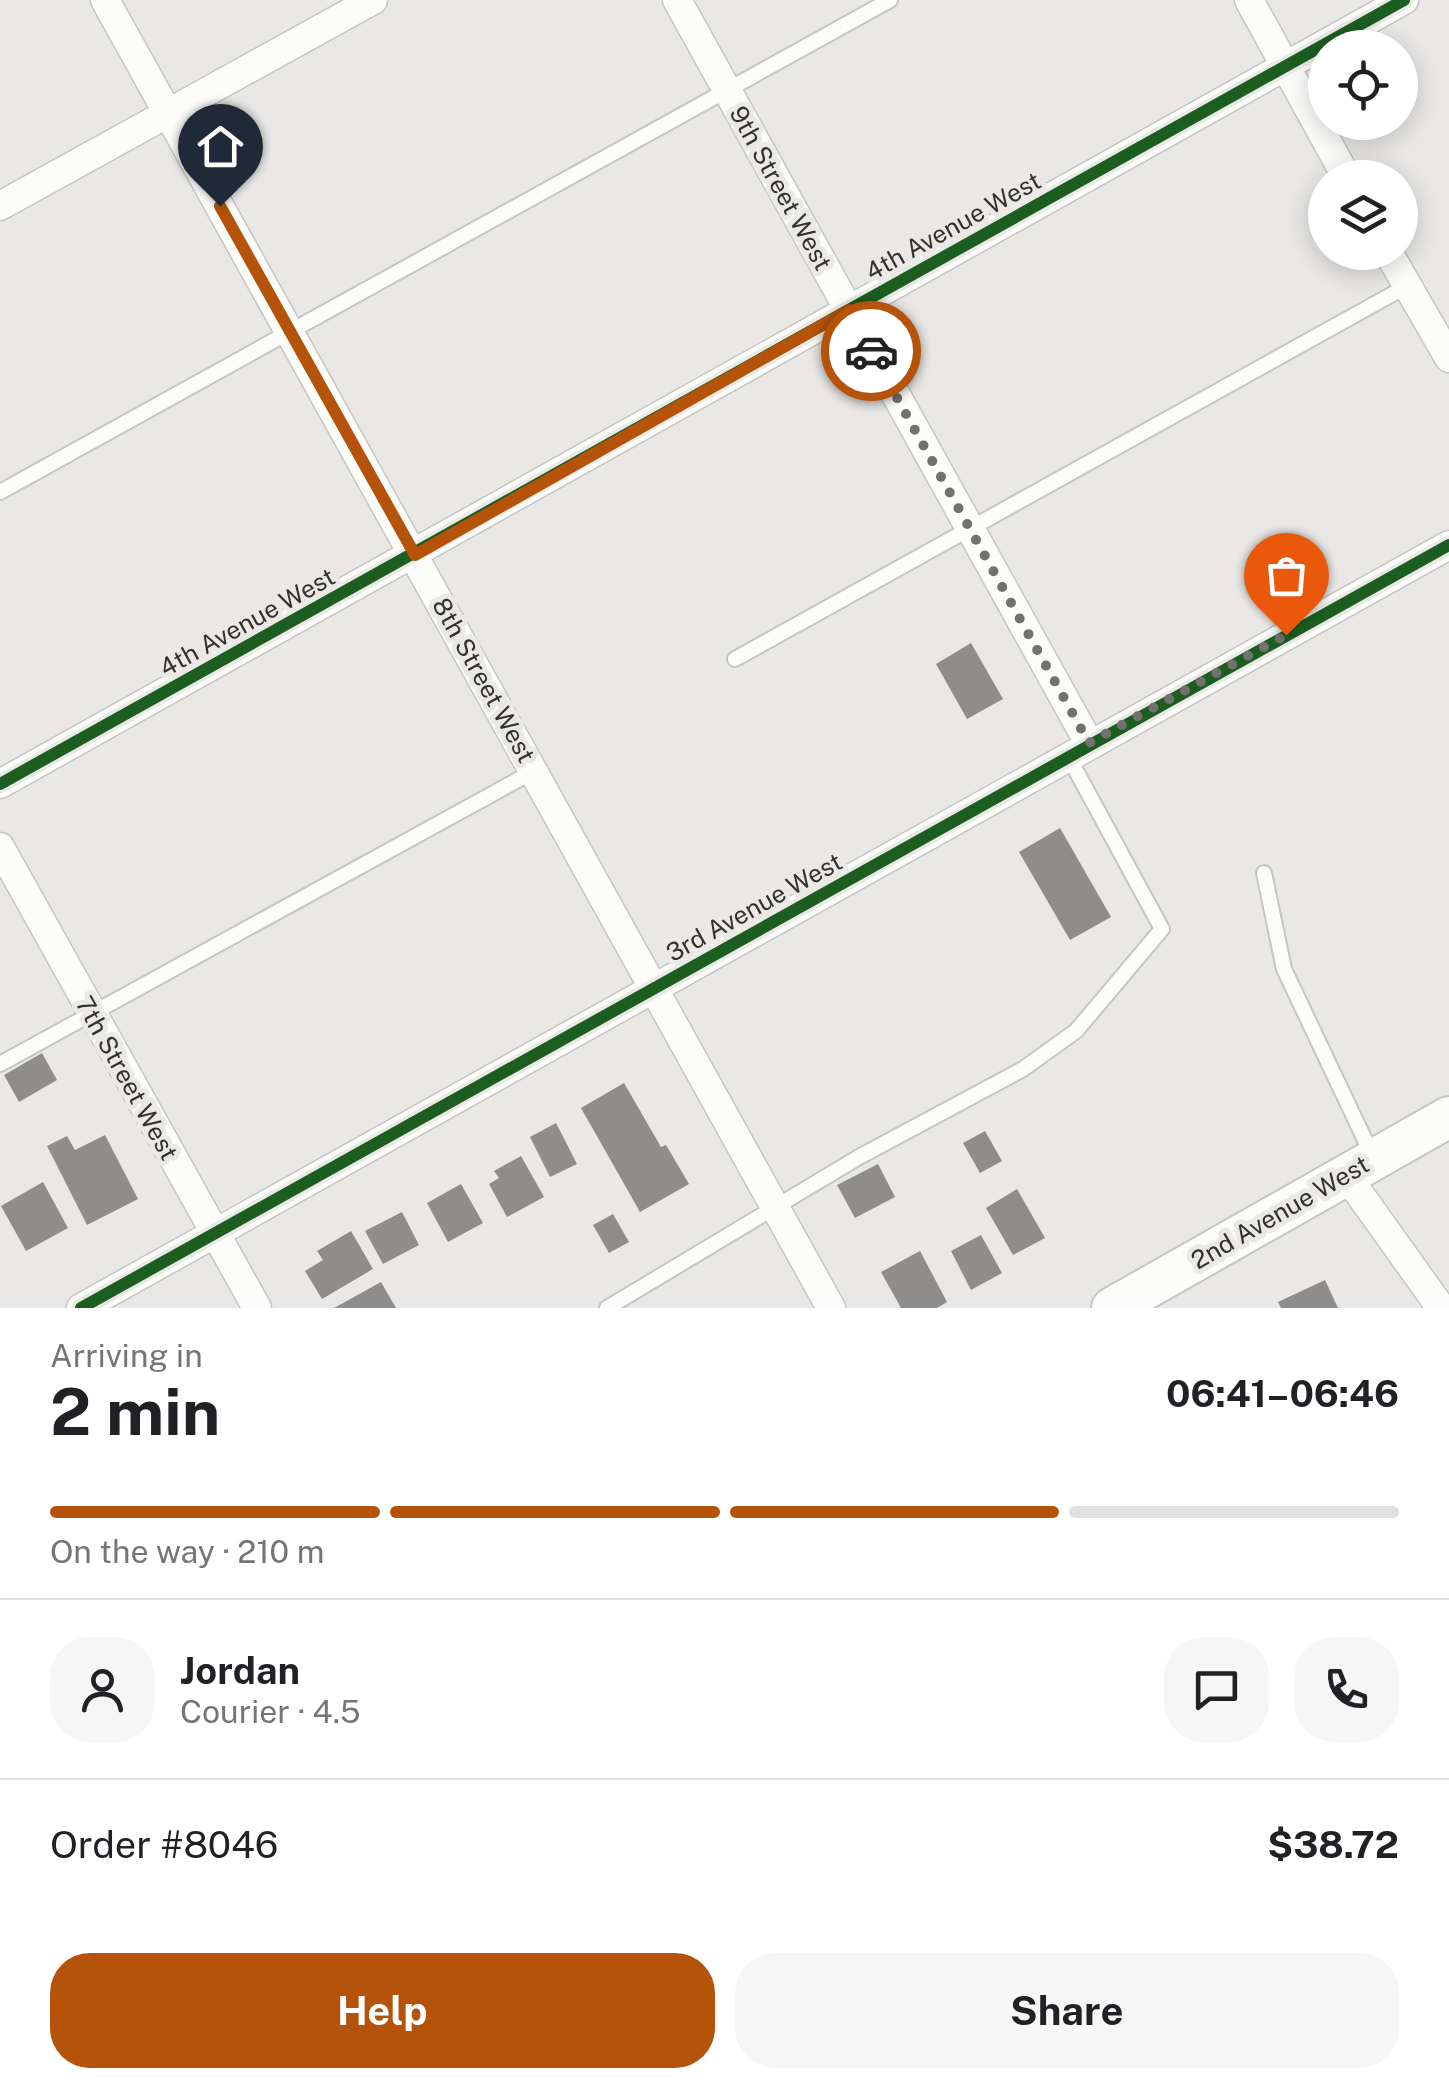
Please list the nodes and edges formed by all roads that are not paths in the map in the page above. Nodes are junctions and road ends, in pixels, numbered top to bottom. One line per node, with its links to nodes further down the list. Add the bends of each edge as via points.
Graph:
1 (105, 0): 9 (street, 8th Street West)
2 (373, 0): 9 (street)
3 (678, 0): 8 (street, 9th Street West)
4 (890, 0): 8 (lane)
5 (1249, 0): 7 (street)
6 (1404, 0): 7 (street, 4th Avenue West)
7 (1285, 66): 10 (street); 14 (street, 4th Avenue West)
8 (728, 90): 14 (street, 9th Street West); 15 (lane)
9 (168, 112): 11 (street); 15 (street, 8th Street West)
10 (1337, 160)
11 (0, 206)
12 (1398, 270): 13 (street)
13 (1407, 286): 16 (street); 18 (lane)
14 (849, 310): 18 (street, 9th Street West); 20 (street, 4th Avenue West)
15 (290, 332): 17 (lane); 20 (street, 8th Street West)
16 (1449, 358)
17 (0, 492)
18 (968, 528): 21 (lane); 22 (street, 9th Street West)
19 (1449, 545): 22 (street, 3rd Avenue West)
20 (415, 555): 23 (street, 8th Street West); 24 (street, 4th Avenue West)
21 (735, 659)
22 (1079, 749): 27 (street, 3rd Avenue West); 32 (lane, via 1162,929 1076,1030 1022,1069)
23 (535, 771): 27 (street, 8th Street West); 28 (lane)
24 (0, 784)
25 (0, 846): 28 (street, 7th Street West)
26 (1264, 873): 31 (lane, via 1284,969)
27 (653, 989): 32 (street, 8th Street West); 33 (street, 3rd Avenue West)
28 (92, 1013): 29 (lane); 33 (street, 7th Street West)
29 (0, 1064)
30 (1449, 1117): 31 (main road, 2nd Avenue West)
31 (1360, 1166): 38 (main road, 2nd Avenue West); 39 (street)
32 (776, 1208): 36 (lane); 37 (street, 8th Street West)
33 (215, 1234): 34 (street, 3rd Avenue West); 35 (street, 7th Street West)
34 (81, 1308)
35 (257, 1308)
36 (607, 1308)
37 (832, 1308)
38 (1112, 1308)
39 (1440, 1308)

